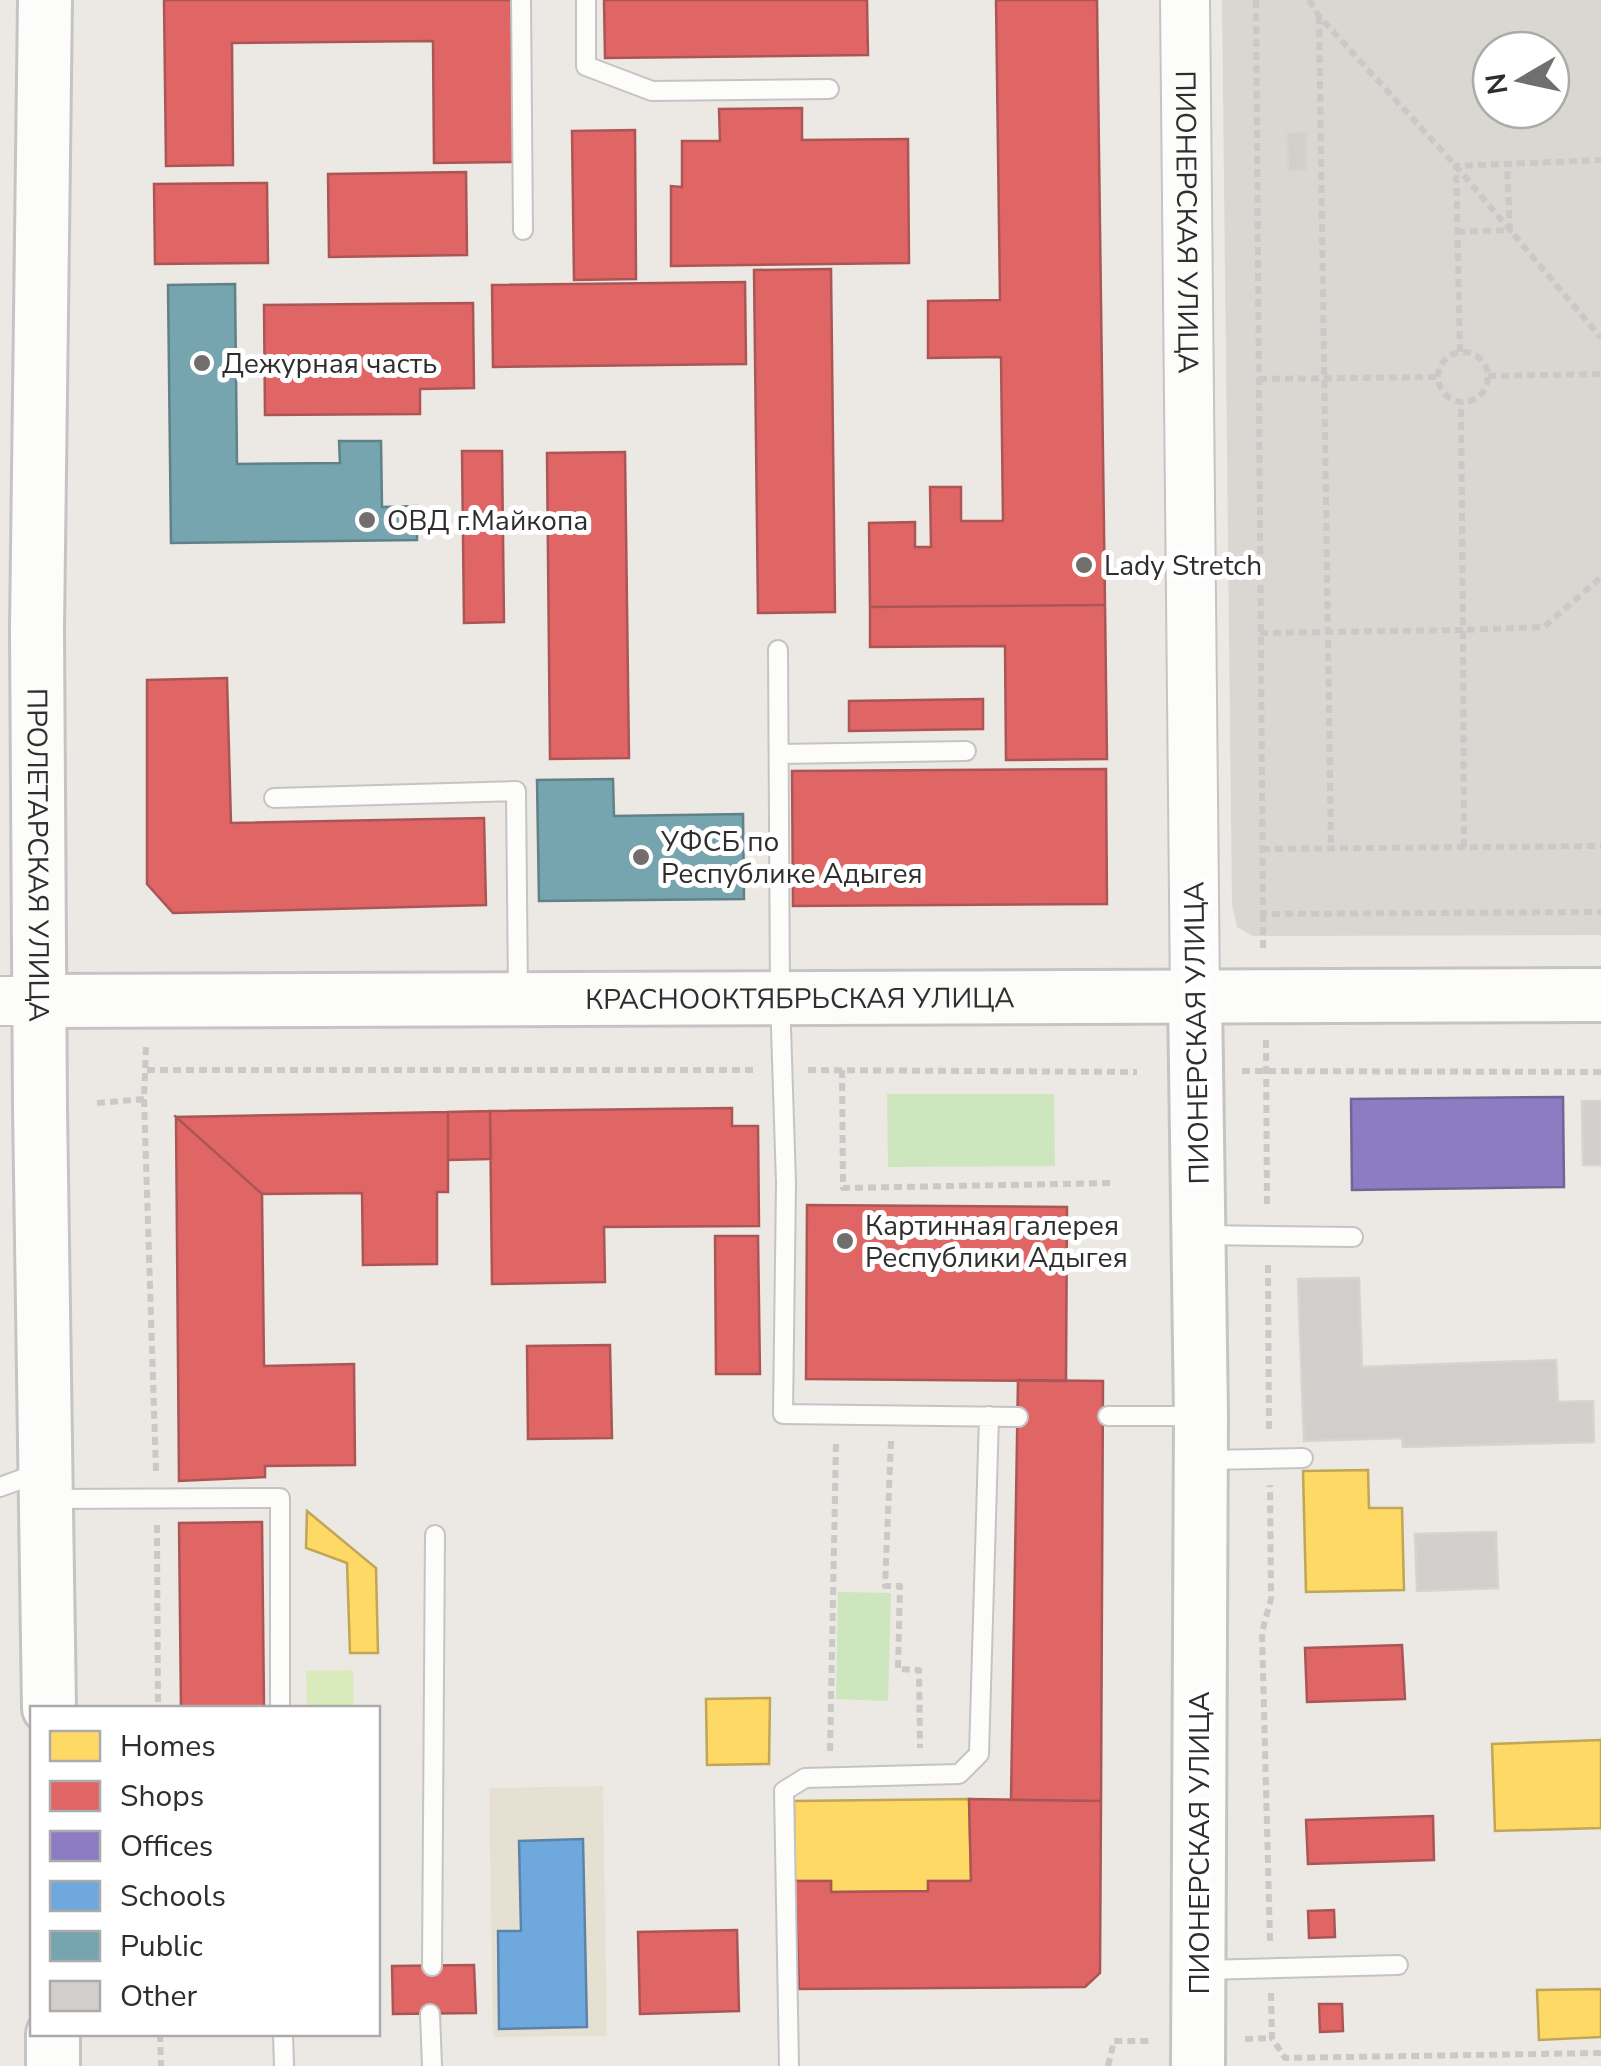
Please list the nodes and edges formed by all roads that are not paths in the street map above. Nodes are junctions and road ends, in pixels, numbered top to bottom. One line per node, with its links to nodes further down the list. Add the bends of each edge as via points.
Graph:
1 (45, 0): 15 (main road, ПРОЛЕТАРСКАЯ УЛИЦА, via 37,629)
2 (521, 0): 6 (lane)
3 (586, 0): 5 (lane, via 586,66 652,91)
4 (1186, 0): 12 (street, ПИОНЕРСКАЯ УЛИЦА)
5 (830, 90)
6 (523, 230)
7 (778, 650): 9 (lane)
8 (966, 751): 9 (lane)
9 (779, 754): 13 (lane)
10 (274, 798): 14 (lane, via 516,791)
11 (1601, 995): 12 (main road, КРАСНООКТЯБРЬСКАЯ УЛИЦА)
12 (1195, 996): 13 (main road, КРАСНООКТЯБРЬСКАЯ УЛИЦА); 16 (main road, ПИОНЕРСКАЯ УЛИЦА)
13 (780, 997): 14 (main road, КРАСНООКТЯБРЬСКАЯ УЛИЦА); 18 (lane, via 783,1414)
14 (518, 998): 15 (main road, КРАСНООКТЯБРЬСКАЯ УЛИЦА)
15 (20, 1001): 23 (main road, ПРОЛЕТАРСКАЯ УЛИЦА)
16 (1198, 1235): 17 (lane); 21 (main road, ПИОНЕРСКАЯ УЛИЦА)
17 (1353, 1237)
18 (988, 1416): 20 (lane); 36 (lane, via 978,1754 959,1774 805,1778 784,1790)
19 (1108, 1416): 21 (lane)
20 (1018, 1417)
21 (1201, 1438): 22 (lane, via 1269,1459); 29 (main road, ПИОНЕРСКАЯ УЛИЦА)
22 (1304, 1458)
23 (31, 1486): 25 (main road, ПРОЛЕТАРСКАЯ УЛИЦА); 26 (lane, via 157,1498 280,1498)
24 (435, 1536): 27 (lane)
25 (49, 1706)
26 (280, 1706)
27 (432, 1966)
28 (1398, 1966): 29 (lane)
29 (1198, 1970): 37 (main road, ПИОНЕРСКАЯ УЛИЦА)
30 (430, 2014): 35 (lane)
31 (53, 2036): 33 (main road)
32 (283, 2036): 34 (lane)
33 (53, 2066)
34 (284, 2066)
35 (432, 2066)
36 (789, 2066)
37 (1198, 2066)

